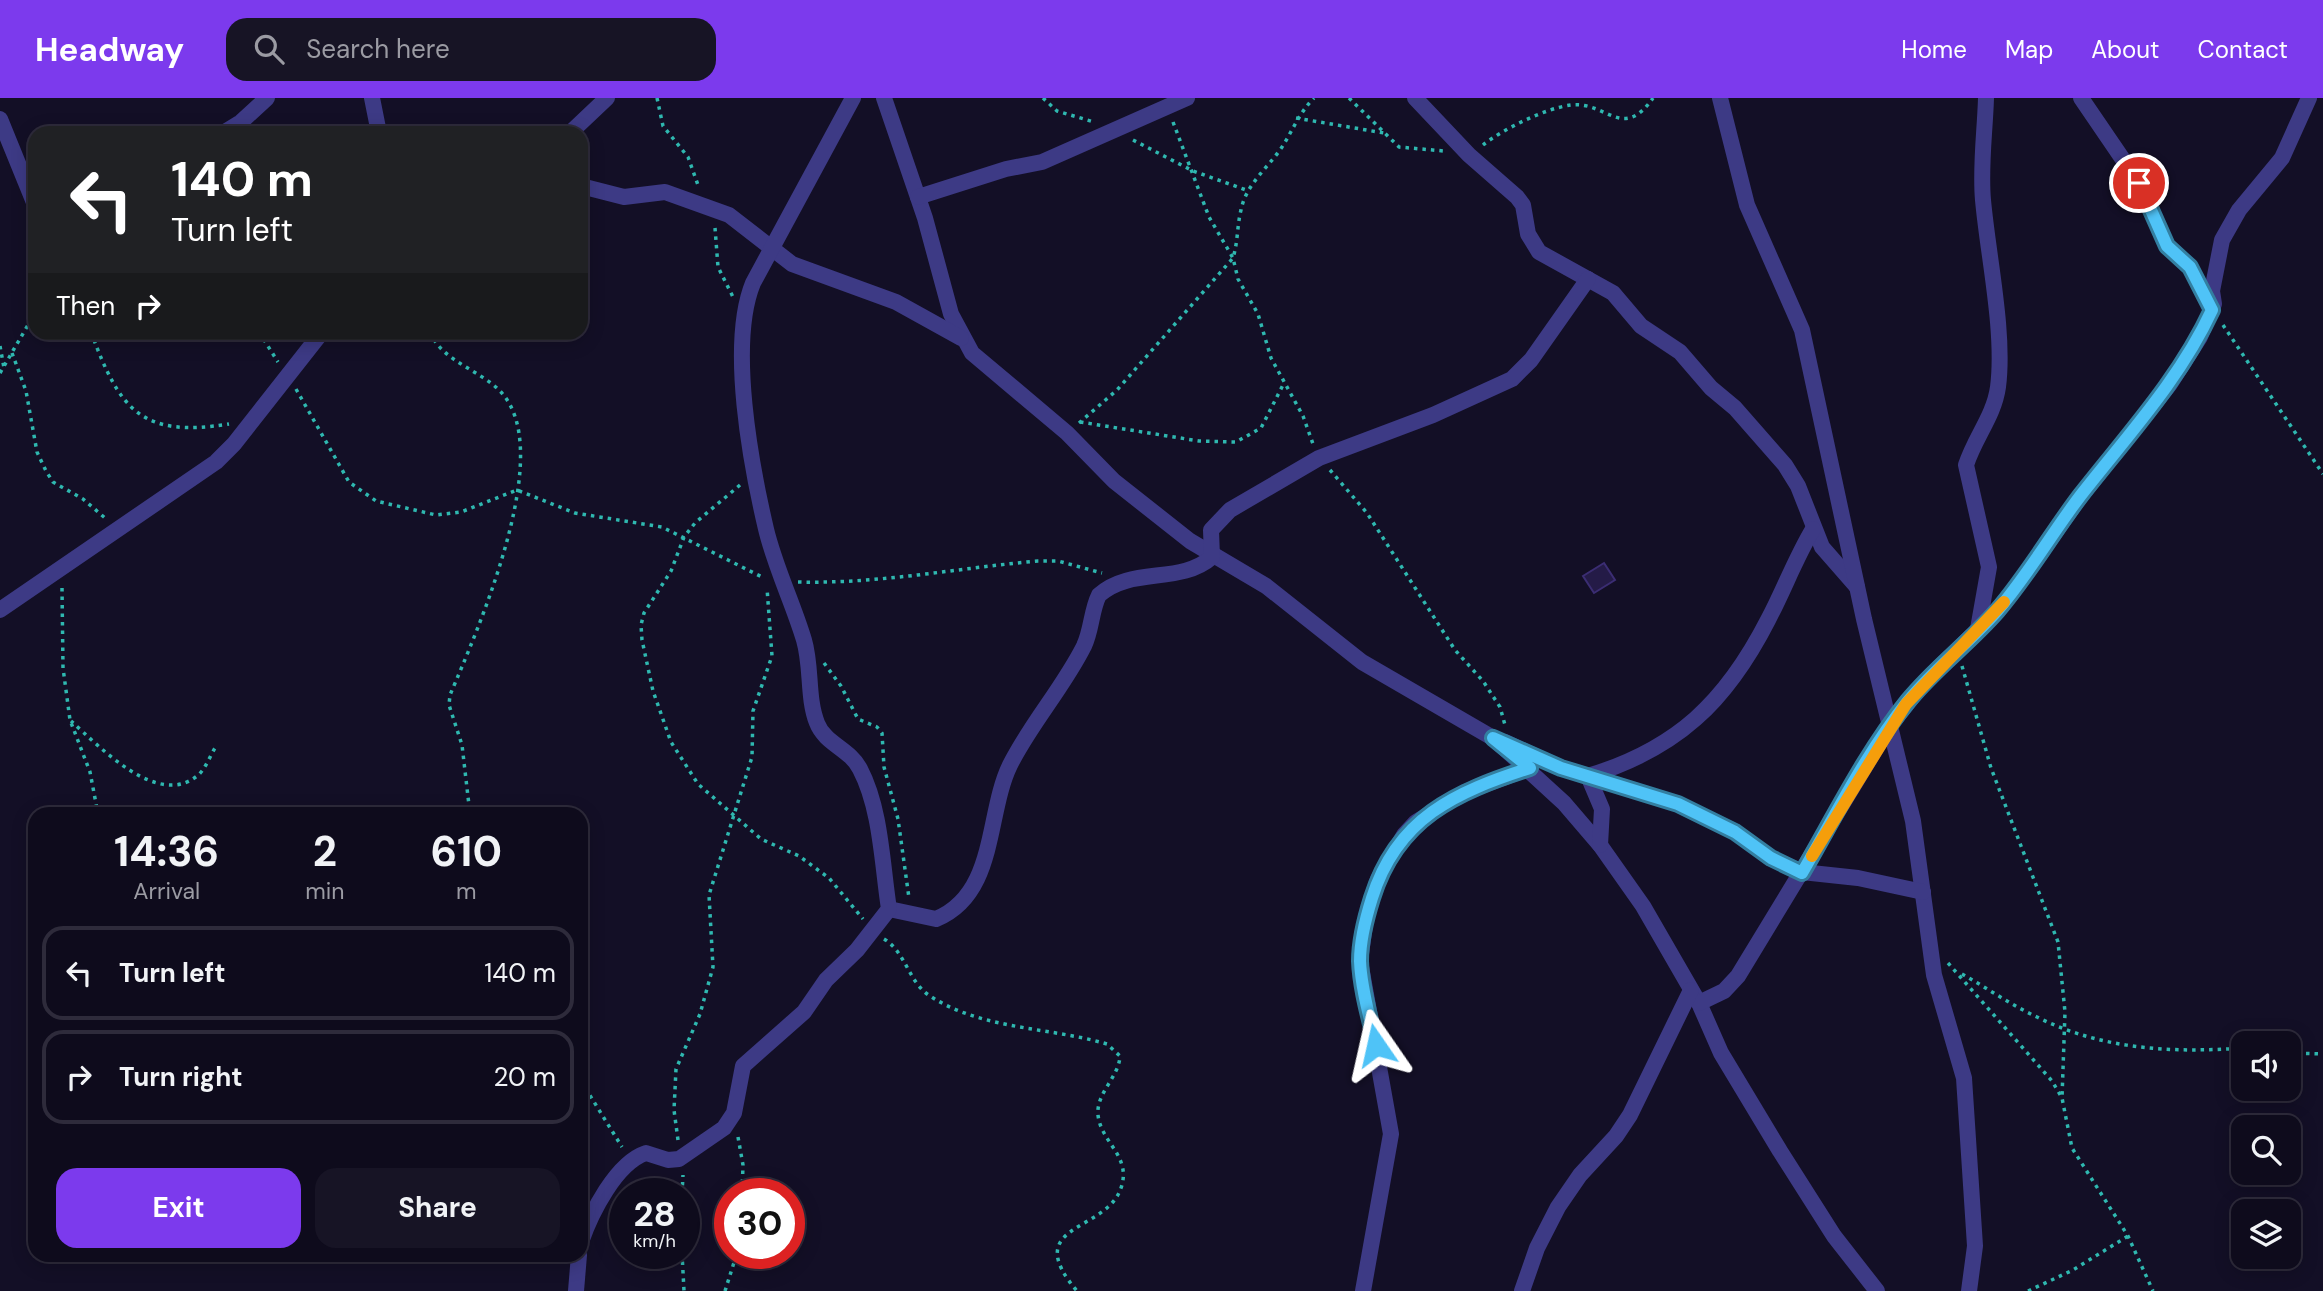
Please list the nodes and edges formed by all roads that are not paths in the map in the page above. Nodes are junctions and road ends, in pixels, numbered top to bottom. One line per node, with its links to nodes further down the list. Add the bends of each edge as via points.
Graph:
1 (267, 98): 13 (street)
2 (372, 98): 14 (street)
3 (607, 98): 15 (street)
4 (853, 98): 19 (street)
5 (884, 98): 18 (street)
6 (1187, 98): 18 (street, via 1042,162)
7 (1415, 98): 20 (street, via 1523,205 1528,234 1539,252)
8 (1720, 98): 26 (street, via 1747,205 1802,330)
9 (1986, 98): 28 (street, via 1982,195 1998,384 1994,410 1966,465 1989,567)
10 (2081, 98): 21 (street, via 2139,183 2167,246 2190,267)
11 (2309, 98): 21 (street, via 2282,158 2239,210 2222,240)
12 (0, 119): 16 (street)
13 (234, 126)
14 (378, 126)
15 (577, 126)
16 (28, 188)
17 (588, 188): 19 (street, via 624,197 665,192 738,220)
18 (918, 197): 22 (street)
19 (771, 249): 22 (street, via 792,264 896,302); 36 (street, via 752,283 743,314 744,387 766,530 804,641 817,724 850,756 865,781)
20 (1588, 279): 24 (street, via 1613,293 1641,326 1680,352 1735,408 1785,465); 25 (street, via 1531,360 1511,379 1433,415 1319,458 1221,517 1211,530)
21 (2213, 309): 28 (street, via 2170,384 2080,497 2021,581)
22 (961, 338): 25 (street, via 986,367 1067,433 1114,481)
23 (316, 340): 27 (street, via 216,462)
24 (1813, 529): 26 (street, via 1829,556); 32 (street, via 1759,637 1723,694 1645,754)
25 (1212, 557): 30 (street, via 1266,586 1362,662); 36 (street, via 1180,573 1124,580 1100,595 1084,647 1009,768 984,863 956,907 936,919)
26 (1857, 586): 29 (street)
27 (0, 610)
28 (1978, 629): 29 (street, via 1927,678)
29 (1891, 724): 34 (street); 35 (street)
30 (1493, 738): 31 (street); 32 (street)
31 (1530, 768): 33 (street); 41 (street, via 1465,792 1416,822 1404,835 1374,892 1360,961 1391,1134)
32 (1588, 776): 33 (street, via 1602,809); 34 (street, via 1678,804)
33 (1600, 845): 37 (street, via 1643,906)
34 (1802, 873): 35 (street, via 1858,878); 37 (street, via 1738,975 1724,991)
35 (1923, 892): 44 (street, via 1929,950 1964,1078 1975,1246)
36 (889, 909): 38 (street, via 804,1012 743,1066 734,1113 724,1128 683,1157 668,1160 646,1153 631,1160 610,1181)
37 (1695, 997): 42 (street, via 1630,1115 1558,1207); 43 (street, via 1721,1053 1786,1161 1834,1237)
38 (588, 1227)
39 (578, 1262): 40 (street)
40 (576, 1291)
41 (1363, 1291)
42 (1522, 1291)
43 (1877, 1291)
44 (1969, 1291)

